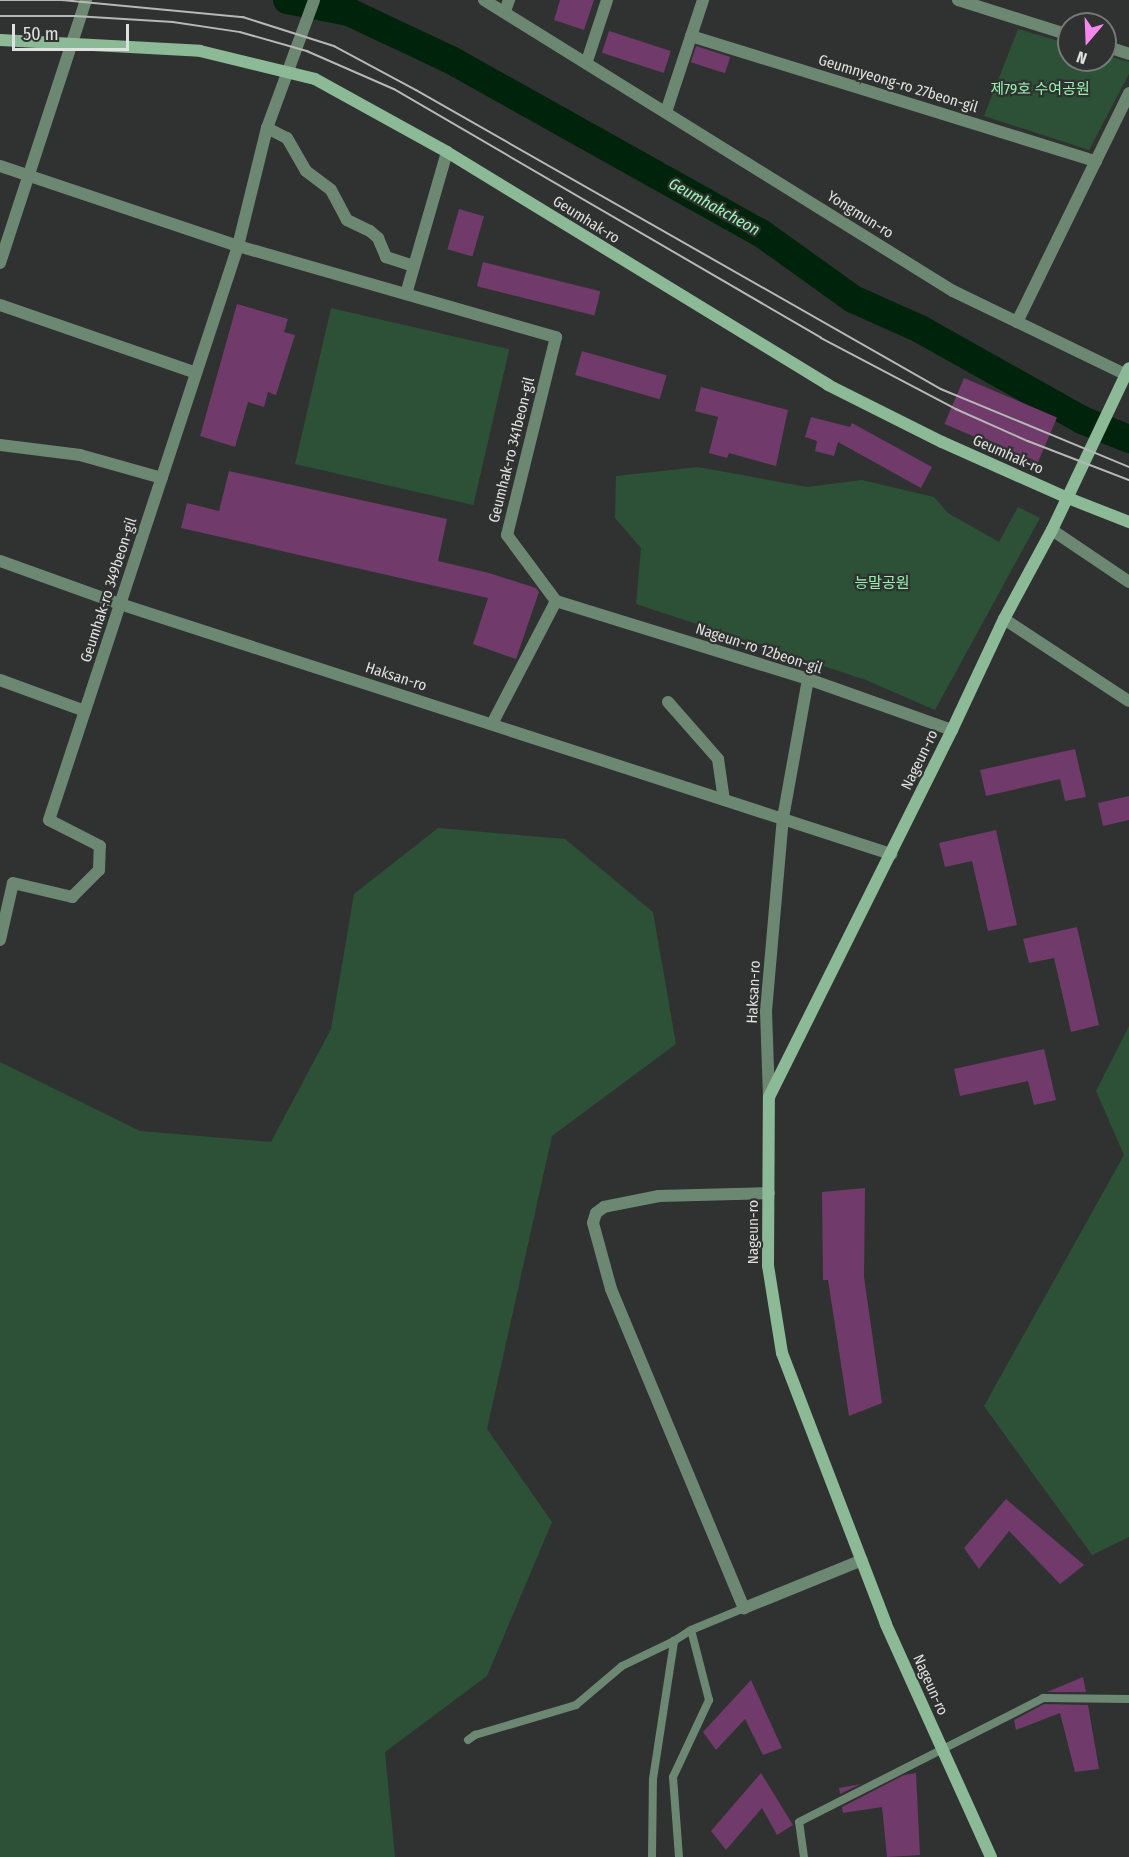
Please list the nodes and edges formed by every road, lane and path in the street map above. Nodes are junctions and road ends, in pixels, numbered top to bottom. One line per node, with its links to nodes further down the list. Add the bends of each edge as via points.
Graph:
1 (86, 0): 11 (street)
2 (314, 0): 13 (street, Geumhak-ro 349beon-gil)
3 (484, 0): 7 (street, Yongmun-ro)
4 (607, 0): 12 (street)
5 (703, 0): 9 (street)
6 (958, 0): 8 (street)
7 (507, 6): 12 (street, Yongmun-ro)
8 (1057, 31)
9 (691, 36): 15 (street); 18 (street, Geumnyeong-ro 27beon-gil)
10 (0, 40): 11 (main road, Geumhak-ro)
11 (71, 42): 13 (main road, Geumhak-ro, via 200,51); 20 (street)
12 (587, 61): 15 (street, Yongmun-ro)
13 (290, 65): 16 (street, Geumhak-ro 349beon-gil); 17 (main road, Geumhak-ro)
14 (1129, 93): 18 (street)
15 (666, 112): 26 (street, Yongmun-ro, via 953,291)
16 (267, 128): 21 (street, Geumhak-ro 349beon-gil); 23 (street, via 287,138 306,171 332,190 347,220 378,238 386,257)
17 (447, 152): 23 (street); 31 (main road, Geumhak-ro, via 828,385 942,442)
18 (1096, 161): 26 (street)
19 (0, 166): 20 (street)
20 (29, 176): 21 (street); 22 (street)
21 (238, 246): 24 (street); 27 (street, Geumhak-ro 349beon-gil)
22 (0, 263)
23 (414, 266): 24 (street)
24 (406, 294): 36 (street, Geumhak-ro 341beon-gil, via 556,337 507,535)
25 (0, 305): 27 (street)
26 (1017, 322): 28 (street, Yongmun-ro)
27 (196, 373): 30 (street, Geumhak-ro 349beon-gil)
28 (1126, 376): 31 (main road, Nageun-ro)
29 (0, 445): 30 (street, via 80,455)
30 (162, 478): 37 (street, Geumhak-ro 349beon-gil)
31 (1068, 498): 32 (main road, Geumhak-ro); 33 (main road, Nageun-ro)
32 (1129, 522)
33 (1052, 530): 35 (street); 38 (main road, Nageun-ro)
34 (0, 561): 37 (street, Haksan-ro)
35 (1129, 582)
36 (556, 601): 39 (street, Nageun-ro 12beon-gil); 44 (street)
37 (120, 604): 43 (street, Geumhak-ro 349beon-gil); 44 (street, Haksan-ro)
38 (1004, 619): 41 (street); 45 (main road, Nageun-ro)
39 (808, 679): 45 (street, Nageun-ro 12beon-gil); 47 (street)
40 (0, 680): 43 (street)
41 (1129, 701)
42 (668, 702): 46 (street, via 718,759)
43 (85, 711): 49 (street, Geumhak-ro 349beon-gil, via 49,820 100,846 99,870 72,897 13,883)
44 (492, 724): 46 (street, Haksan-ro)
45 (952, 730): 48 (main road, Nageun-ro)
46 (724, 800): 47 (street, Haksan-ro)
47 (783, 818): 48 (street, Haksan-ro); 50 (street, Haksan-ro, via 766,1011)
48 (891, 854): 50 (main road, Nageun-ro)
49 (0, 940)
50 (769, 1097): 51 (main road, Nageun-ro)
51 (769, 1193): 52 (main road, Nageun-ro, via 768,1266 782,1353); 53 (street, via 649,1198 604,1207 596,1213 593,1223 611,1289)
52 (862, 1560): 53 (street); 58 (main road, Nageun-ro)
53 (744, 1608): 54 (lane)
54 (691, 1630): 55 (lane); 60 (lane, via 709,1700 673,1777)
55 (674, 1641): 57 (lane, via 622,1666 576,1705 486,1731); 59 (lane, via 653,1779)
56 (1129, 1699): 58 (lane, via 1043,1698)
57 (468, 1740)
58 (942, 1748): 61 (lane, via 799,1822); 62 (main road, Nageun-ro)
59 (652, 1857)
60 (679, 1857)
61 (804, 1857)
62 (991, 1857)

